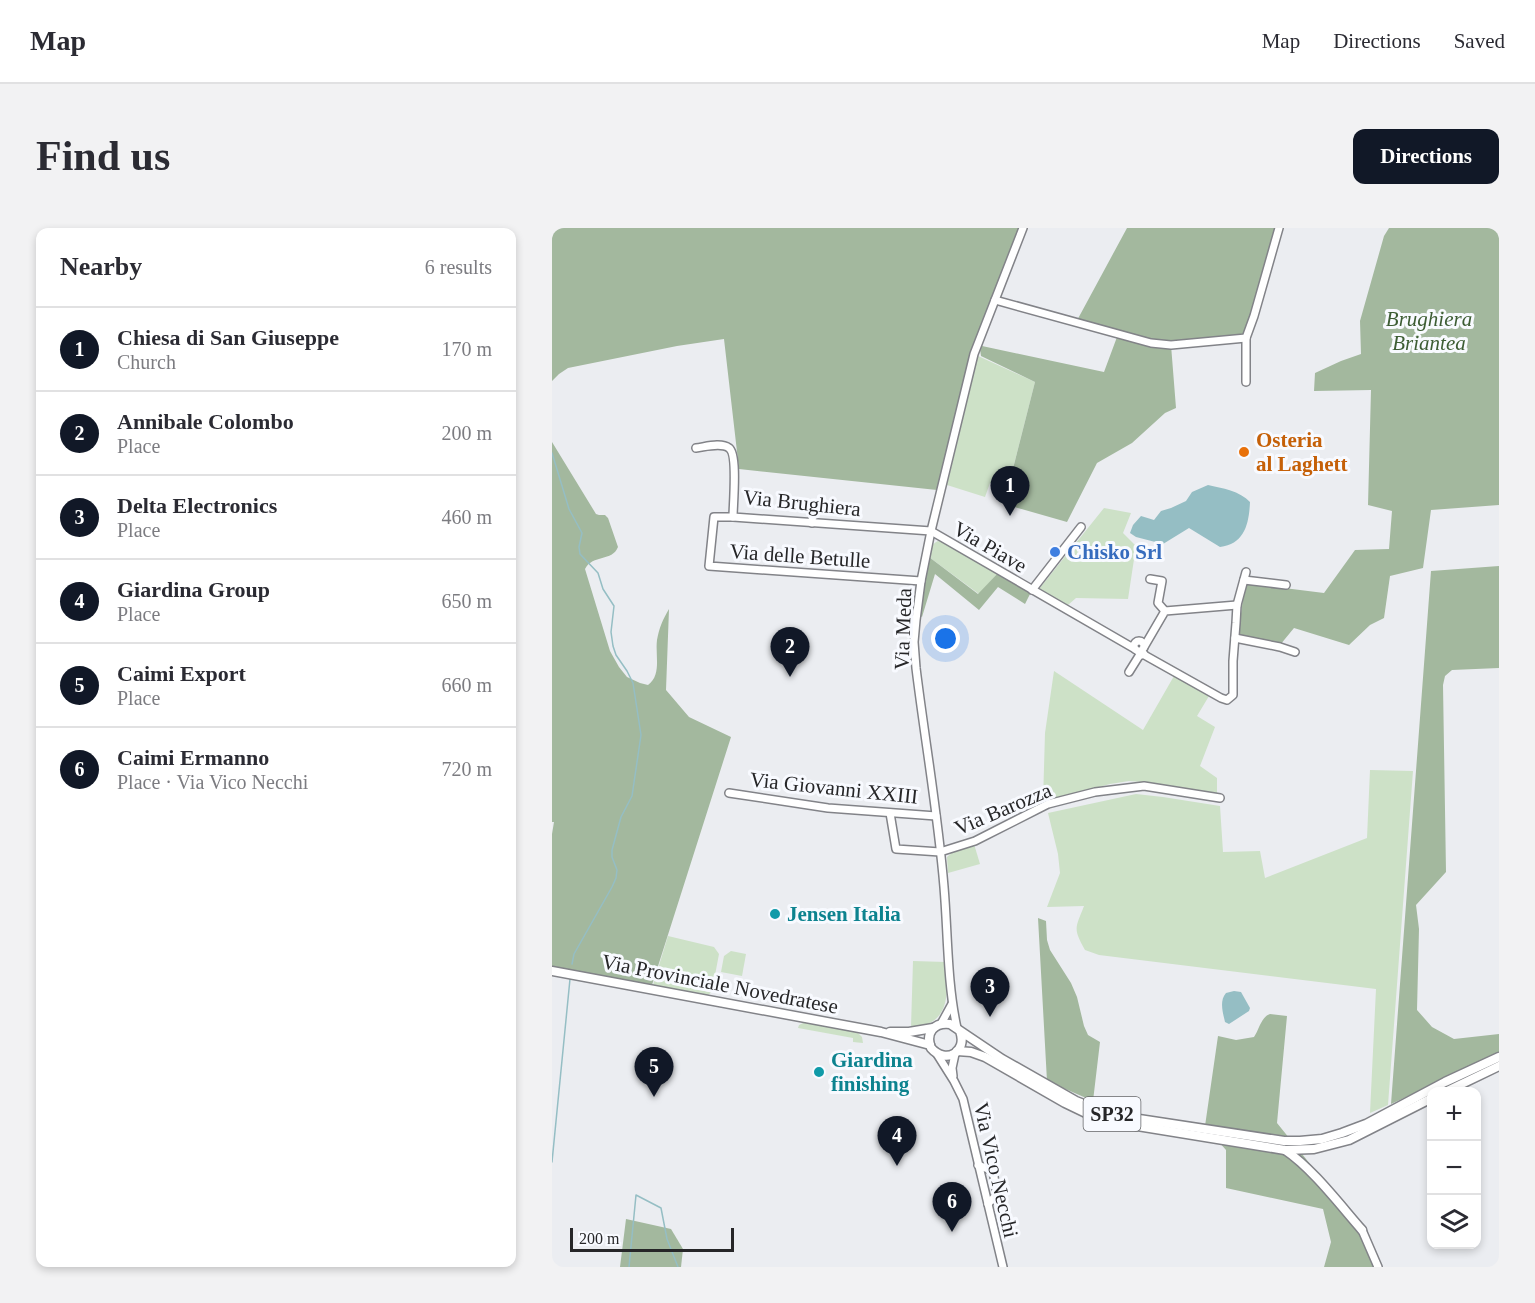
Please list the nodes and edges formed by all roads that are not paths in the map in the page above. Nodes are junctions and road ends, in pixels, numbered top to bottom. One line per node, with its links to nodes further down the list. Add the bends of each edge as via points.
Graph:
1 (1023, 228): 3 (street, Via Meda)
2 (1279, 228): 4 (street)
3 (995, 300): 4 (street, via 1151,343 1171,345); 11 (street, Via Meda, via 975,354)
4 (1246, 338): 5 (street)
5 (1246, 382)
6 (696, 448): 8 (street, Via Brughiera, via 722,445 733,452)
7 (813, 507): 9 (street)
8 (733, 517): 9 (street, Via Brughiera); 13 (street, Via delle Betulle, via 714,517 709,566)
9 (812, 523): 11 (street, Via Brughiera)
10 (1081, 527): 15 (street, Via Piave)
11 (931, 531): 13 (street, Via Meda); 15 (street, Via Piave)
12 (1150, 579): 17 (street, via 1162,581 1158,603)
13 (921, 581): 25 (street, Via Meda, via 915,660)
14 (1286, 585): 16 (street, via 1245,576)
15 (1032, 590): 19 (street, Via Piave)
16 (1237, 605): 17 (street); 18 (street)
17 (1165, 611): 19 (street)
18 (1235, 638): 19 (street, Via Piave, via 1233,695 1227,700); 20 (street)
19 (1140, 647): 21 (street)
20 (1295, 652)
21 (1130, 672)
22 (729, 793): 24 (street, Via Giovanni XXIII)
23 (1220, 798): 26 (street, Via Barozza, via 1144,786 1095,792 1048,804 975,841)
24 (890, 813): 25 (street, Via Giovanni XXIII); 26 (street, via 894,849)
25 (936, 816): 26 (street, Via Meda)
26 (940, 852): 28 (street, Via Meda)
27 (552, 971): 31 (main road, Via Provinciale Novedratese)
28 (952, 1004): 29 (street); 30 (street, Via Meda)
29 (937, 1026): 30 (main road, via 950,1024); 31 (main road, Via Provinciale Novedratese, via 909,1032); 32 (main road, via 930,1034)
30 (959, 1030): 33 (main road, via 962,1042); 35 (main road, SP32, via 1039,1081 1099,1110 1284,1141 1312,1140 1366,1124)
31 (880, 1032): 32 (main road, Via Provinciale Novedratese)
32 (930, 1045): 34 (main road)
33 (956, 1052): 34 (main road); 37 (street, Via Vico Necchi); 40 (main road, SP32, via 985,1057 1092,1116 1119,1124)
34 (937, 1054): 37 (street, Via Vico Necchi)
35 (1499, 1057)
36 (1499, 1066): 38 (main road)
37 (954, 1081): 41 (street, Via Vico Necchi, via 963,1099)
38 (1455, 1087)
39 (1427, 1100): 40 (main road, SP32, via 1349,1140 1314,1149)
40 (1285, 1150): 43 (main road, via 1309,1170)
41 (978, 1165): 42 (street, Via Vico Necchi); 42 (street, via 993,1171 997,1194)
42 (988, 1204): 44 (street, Via Vico Necchi)
43 (1362, 1230): 45 (street)
44 (1003, 1267)
45 (1378, 1267)

